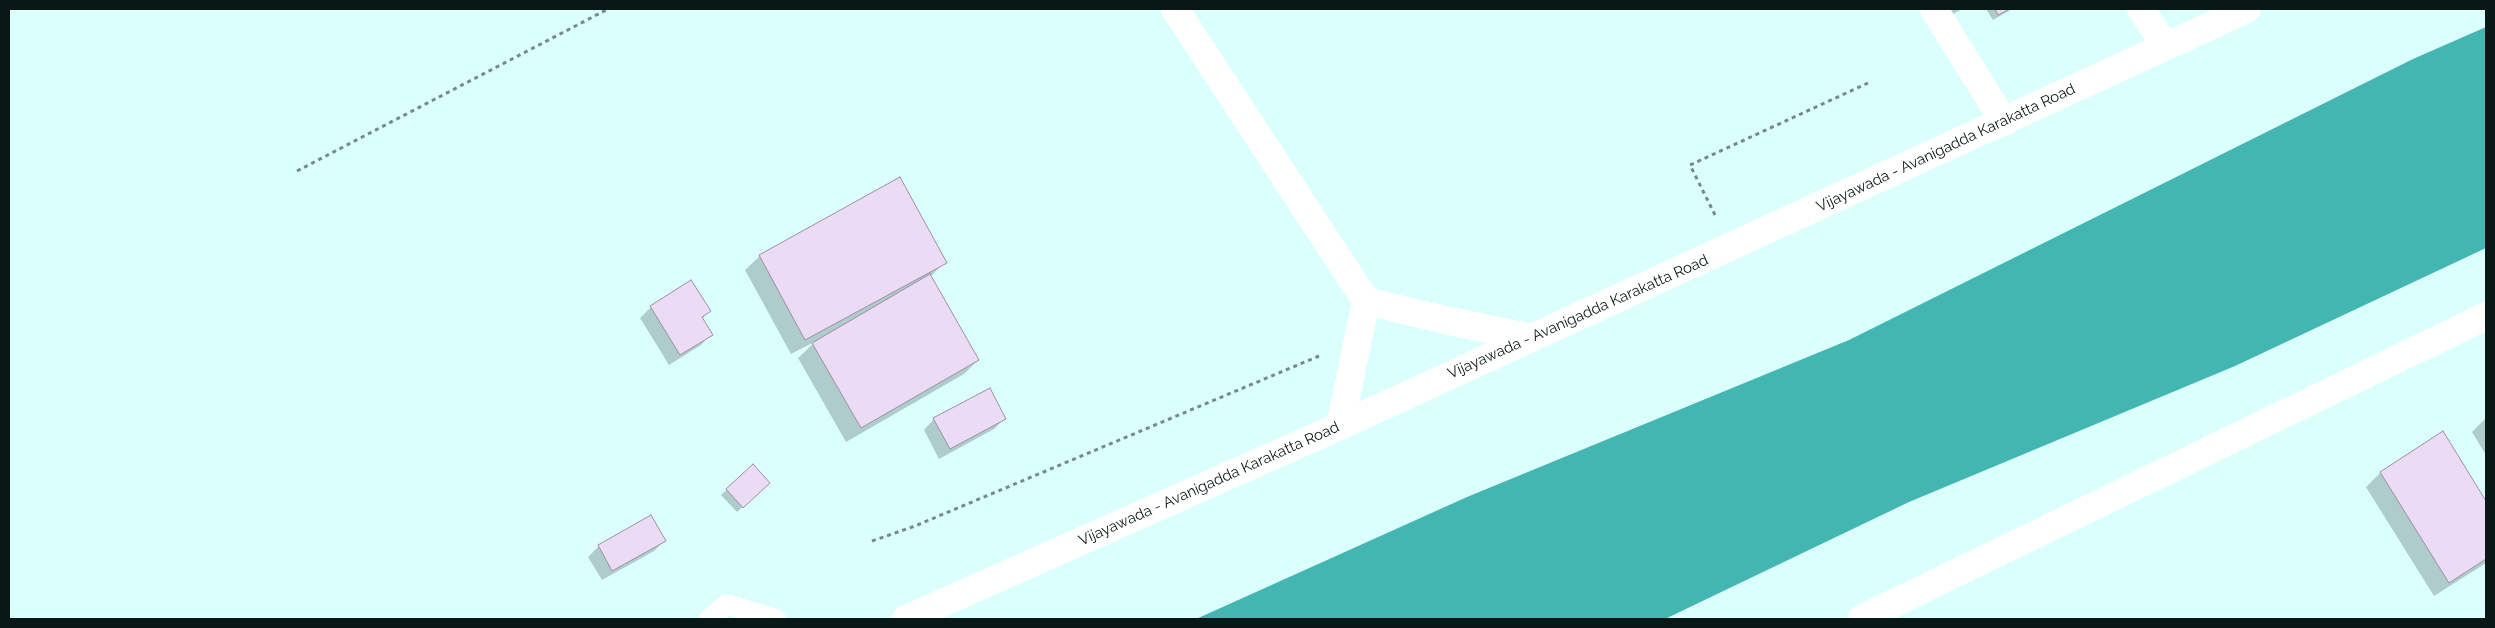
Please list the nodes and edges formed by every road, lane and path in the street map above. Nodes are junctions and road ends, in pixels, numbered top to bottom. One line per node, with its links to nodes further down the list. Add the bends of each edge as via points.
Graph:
1 (608, 9): 9 (path)
2 (1174, 9): 11 (street)
3 (1934, 9): 8 (street)
4 (2142, 9): 6 (street)
5 (2247, 9): 6 (street, Vijayawada - Avanigadda Karakatta Road)
6 (2165, 46): 8 (street, Vijayawada - Avanigadda Karakatta Road)
7 (1868, 83): 10 (path, via 1690,165)
8 (2004, 122): 10 (street, Vijayawada - Avanigadda Karakatta Road)
9 (297, 171)
10 (1731, 248): 13 (street, Vijayawada - Avanigadda Karakatta Road)
11 (1366, 301): 13 (street); 14 (street)
12 (2486, 316): 20 (street)
13 (1532, 338): 15 (street, Vijayawada - Avanigadda Karakatta Road)
14 (1357, 341): 15 (street); 16 (path)
15 (1340, 426): 19 (street, Vijayawada - Avanigadda Karakatta Road)
16 (872, 542)
17 (709, 619): 18 (lane, via 727,604)
18 (776, 619)
19 (906, 619)
20 (1861, 619)

